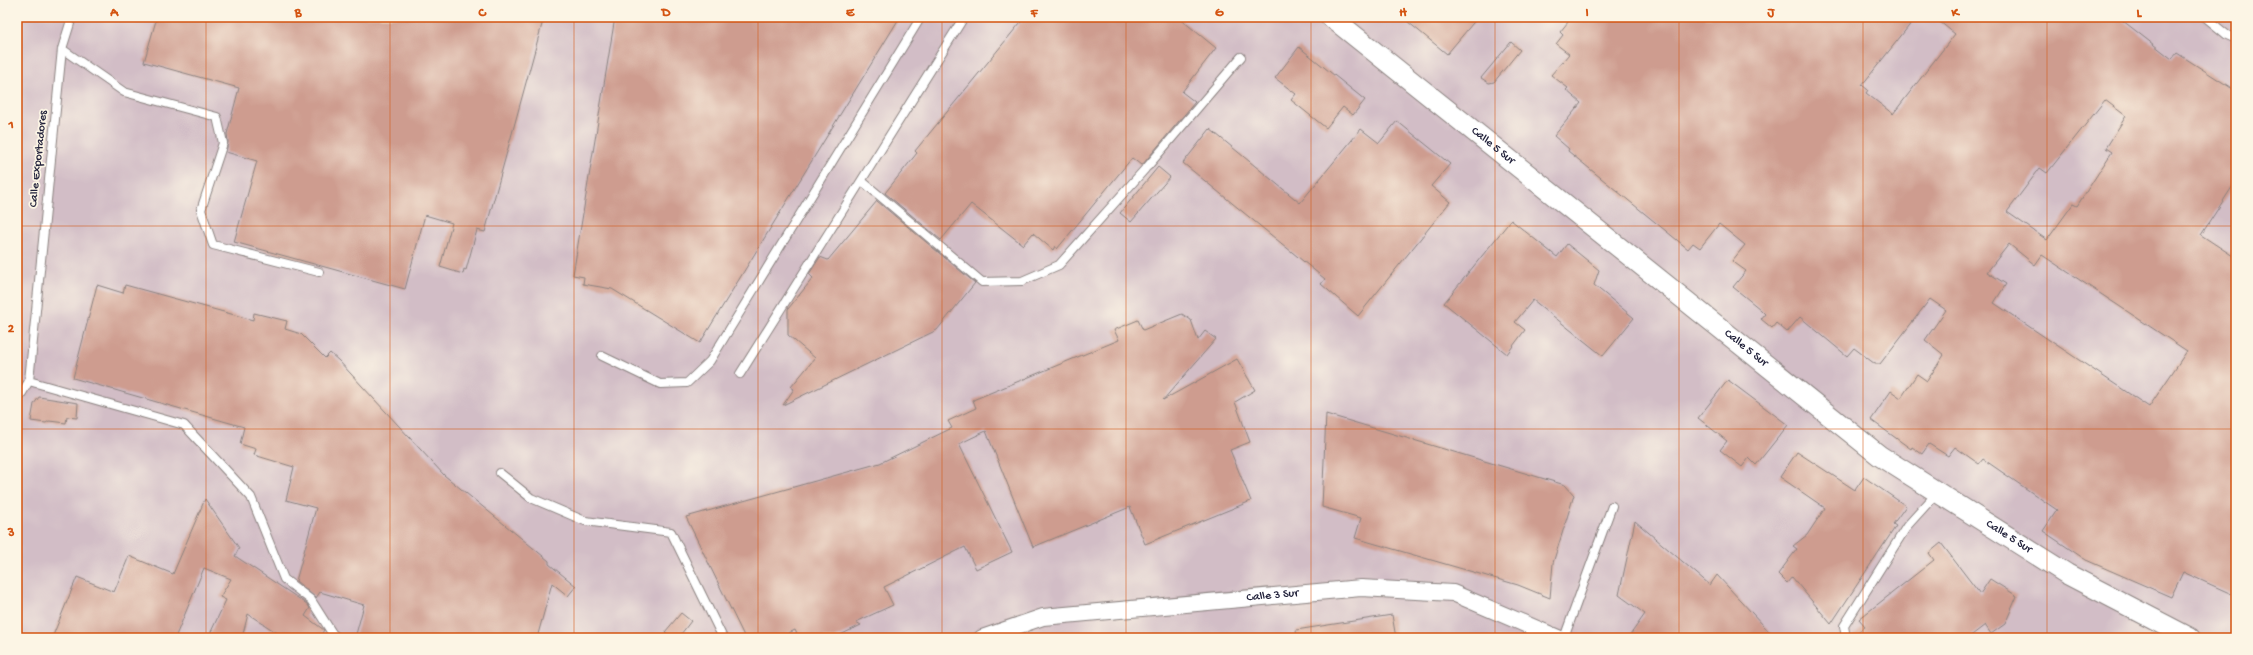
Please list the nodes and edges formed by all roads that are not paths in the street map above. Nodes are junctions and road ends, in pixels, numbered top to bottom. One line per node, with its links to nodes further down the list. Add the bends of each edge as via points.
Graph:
1 (72, 17): 7 (lane, Calle Exportadores)
2 (921, 17): 11 (lane, via 710,361 687,382 660,384)
3 (964, 17): 9 (lane)
4 (1331, 17): 16 (street, Calle 5 Sur, via 1880,456)
5 (2205, 17): 6 (lane)
6 (2236, 39)
7 (62, 49): 10 (lane, via 124,92 216,117 223,143 201,210 214,245); 13 (lane, Calle Exportadores)
8 (1241, 57): 9 (lane, via 1058,265 1022,281 982,282)
9 (862, 181): 12 (lane)
10 (319, 272)
11 (602, 356)
12 (740, 374)
13 (29, 381): 14 (lane); 18 (lane, via 184,425 251,497 284,578 311,600)
14 (17, 397)
15 (500, 473): 19 (lane, via 531,498 585,520 671,532)
16 (1937, 492): 23 (lane, via 1906,526 1844,626); 24 (street, Calle 5 Sur, via 2066,574)
17 (1612, 506): 22 (lane)
18 (338, 638)
19 (723, 638)
20 (982, 638): 21 (street, Calle 3 Sur, via 1043,617 1361,588 1453,593)
21 (1558, 638)
22 (1564, 638)
23 (1846, 638)
24 (2190, 638)

